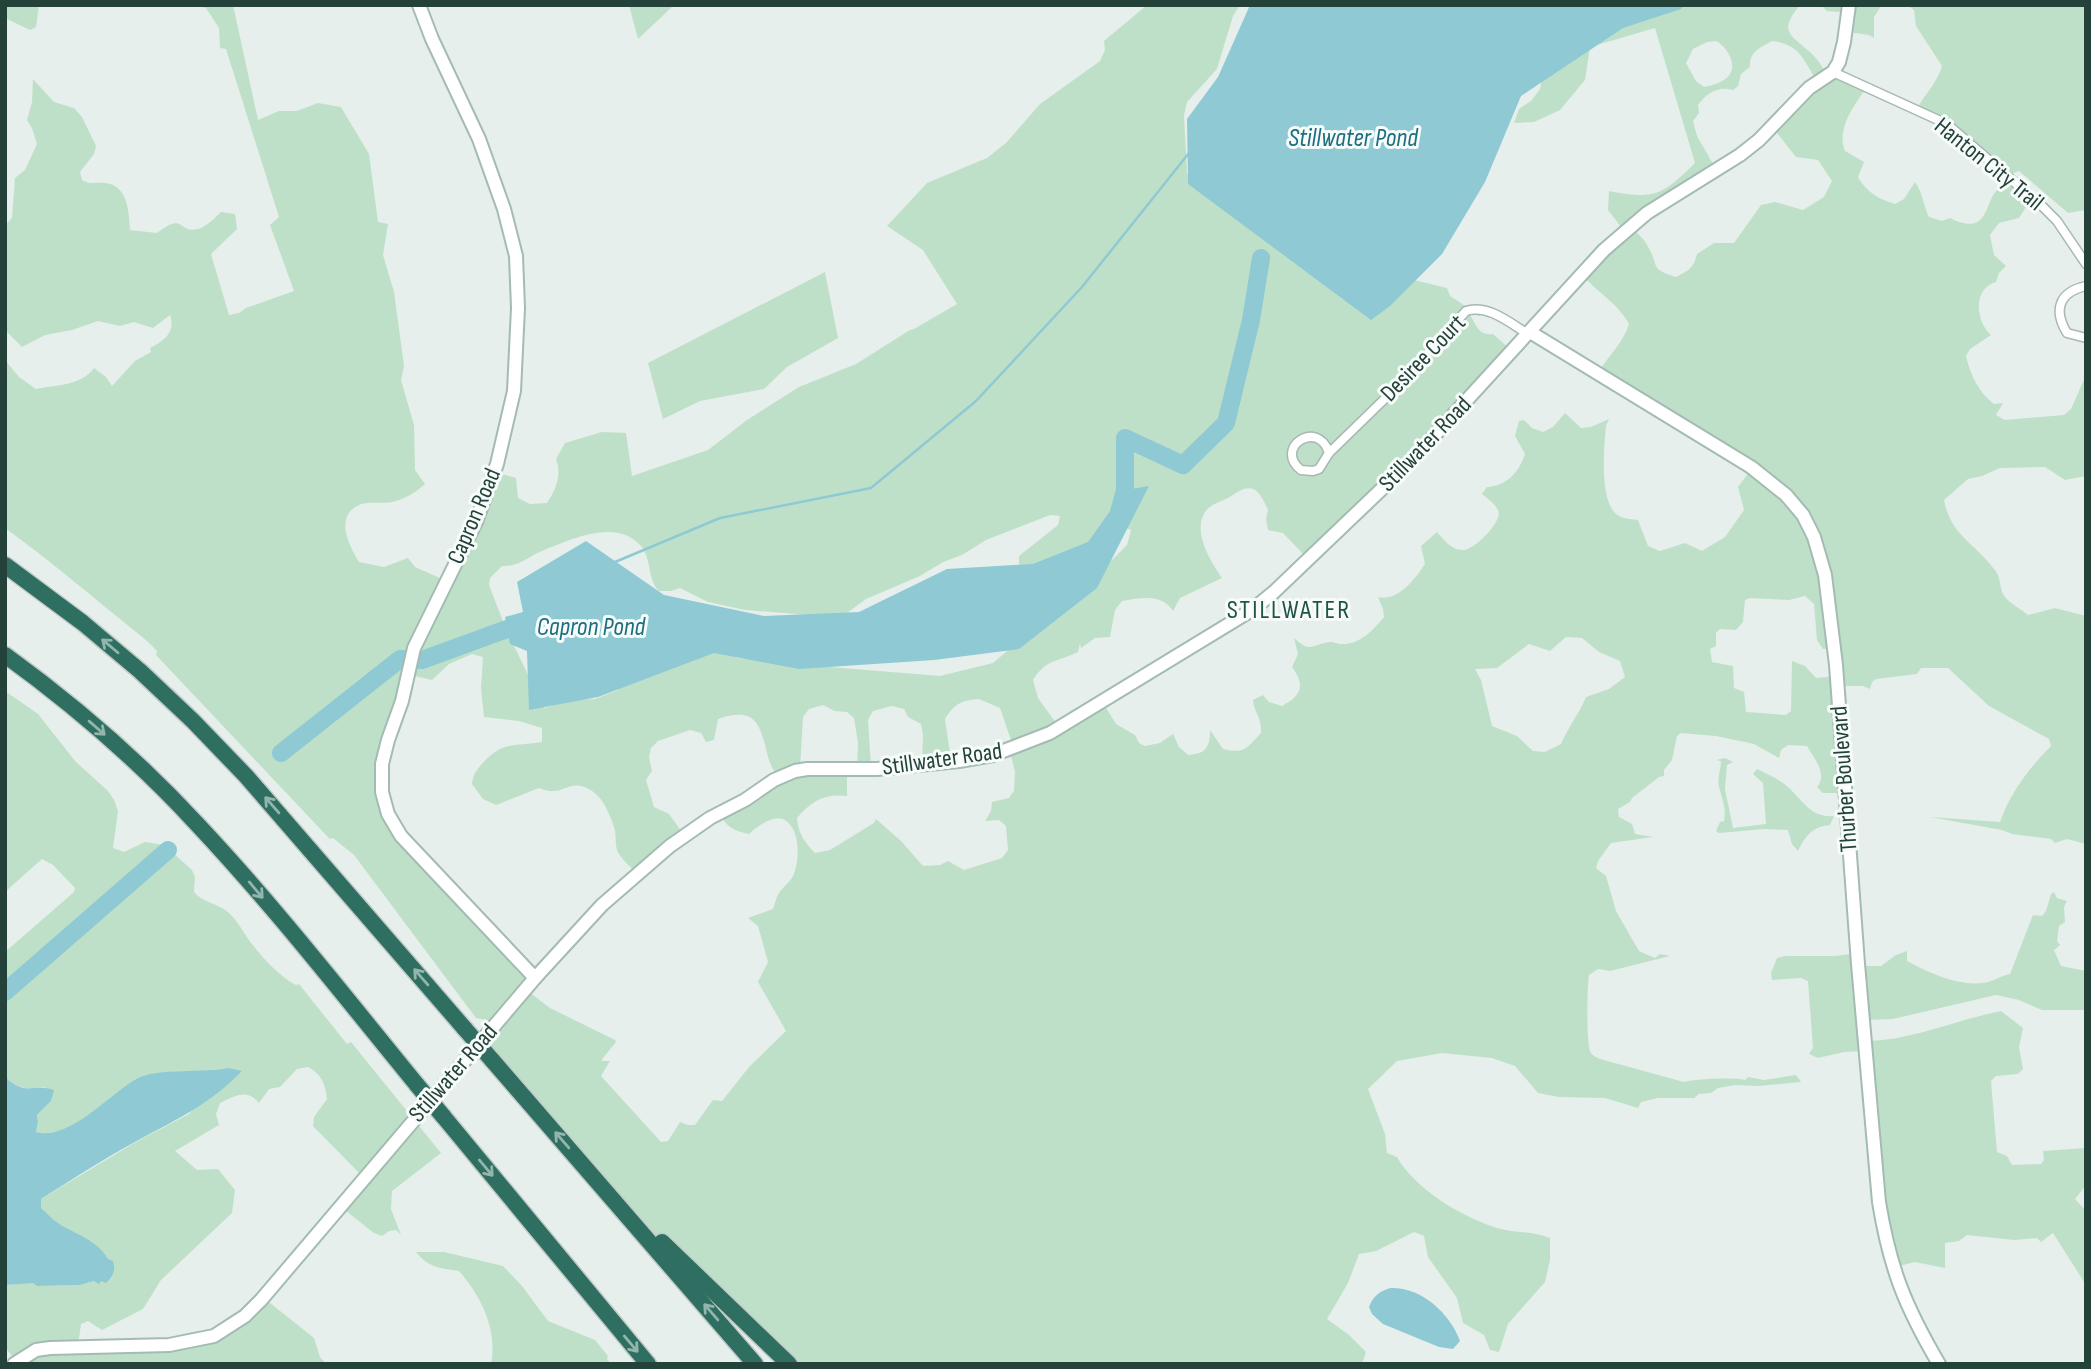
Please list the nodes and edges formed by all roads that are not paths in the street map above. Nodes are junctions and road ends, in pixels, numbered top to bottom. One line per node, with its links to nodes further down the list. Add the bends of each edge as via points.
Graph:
1 (419, 5): 11 (street, Capron Road, via 480,139 504,209 516,256 518,308 514,391 496,464 476,522 414,648 382,764 383,792 388,814 401,836)
2 (1849, 5): 3 (street, via 1844,42)
3 (1833, 72): 4 (street, Hanton City Trail, via 1947,124 2042,205); 6 (street, Stillwater Road, via 1809,88 1740,155 1634,223)
4 (2086, 264)
5 (2086, 286): 7 (street, via 2073,289 2059,312 2067,333)
6 (1529, 333): 8 (street, Desiree Court, via 1487,310 1466,311); 11 (street, Stillwater Road, via 1411,461 1252,610 1050,733 1014,748 959,761 877,769 807,768 774,780 710,818 646,866 602,905); 17 (street, Thurber Boulevard, via 1751,467 1786,495 1814,537 1825,575 1836,665 1879,1202 1899,1285)
7 (2086, 338)
8 (1329, 453): 8 (street, Desiree Court, via 1319,469 1308,471 1296,466 1294,444 1312,437 1323,442)
9 (5, 565): 12 (highway, one-way to 9, bridge, via 202,730 111,647)
10 (5, 655): 14 (highway, one-way to 14, bridge, via 119,747 197,823)
11 (535, 978): 13 (street, Stillwater Road, via 244,1316 214,1336 155,1346 43,1349)
12 (582, 1164): 15 (highway, one-way to 12); 16 (highway)
13 (14, 1364)
14 (648, 1364)
15 (755, 1364)
16 (789, 1364)
17 (1939, 1364)

